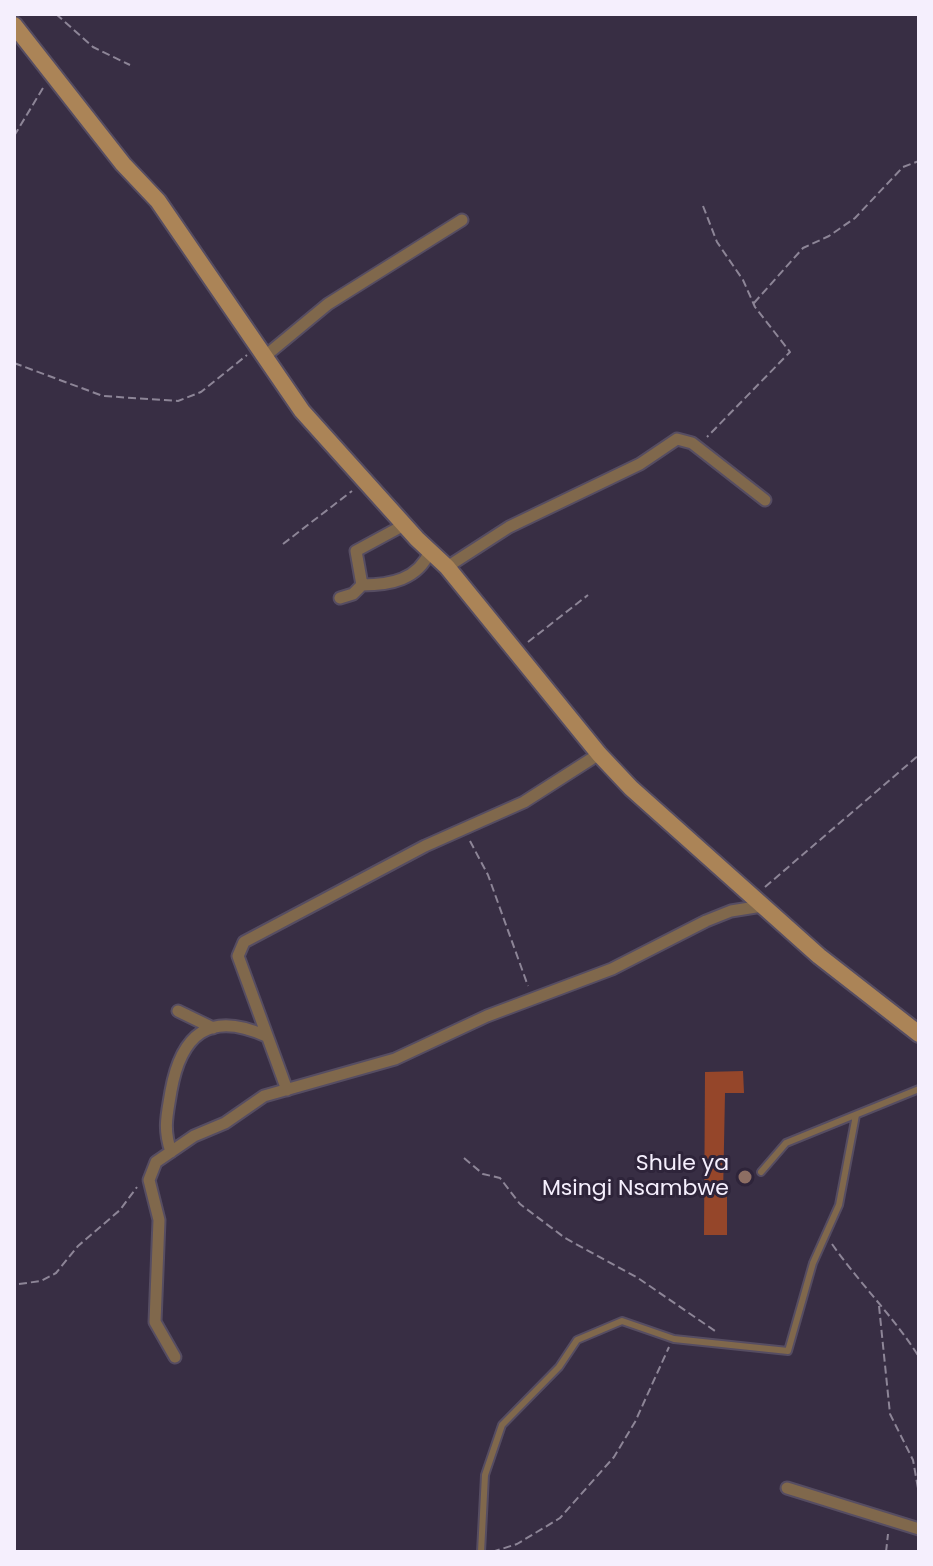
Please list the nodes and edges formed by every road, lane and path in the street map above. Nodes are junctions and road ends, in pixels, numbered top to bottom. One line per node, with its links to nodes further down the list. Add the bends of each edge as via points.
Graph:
1 (56, 14): 3 (path, via 93,47)
2 (14, 25): 4 (street)
3 (130, 65)
4 (53, 75): 5 (path); 10 (street, via 158,201)
5 (14, 136)
6 (919, 161): 9 (path, via 903,167 855,218 803,248)
7 (703, 206): 9 (path)
8 (462, 220): 10 (street)
9 (753, 304): 12 (path, via 790,352)
10 (261, 352): 11 (path, via 178,401 103,396); 13 (street, via 302,411)
11 (14, 363)
12 (699, 448): 14 (street); 18 (street, via 677,439 640,464 509,527)
13 (365, 481): 15 (street); 16 (path)
14 (765, 500)
15 (404, 525): 17 (street); 19 (street, via 356,551)
16 (283, 544)
17 (430, 551): 18 (street); 19 (street, via 406,578)
18 (447, 567): 22 (street)
19 (362, 585): 21 (street)
20 (588, 595): 22 (path)
21 (340, 598)
22 (517, 649): 23 (street)
23 (599, 754): 25 (street, via 524,802); 26 (street)
24 (919, 755): 26 (path, via 773,878)
25 (465, 829): 27 (path, via 488,875); 31 (street, via 244,942 238,956)
26 (758, 902): 27 (street, via 612,969); 30 (street)
27 (531, 999): 33 (street, via 395,1059)
28 (178, 1011): 29 (street)
29 (213, 1028): 31 (street, via 237,1026); 35 (street, via 189,1040 175,1069 163,1125)
30 (919, 1034)
31 (266, 1036): 33 (street)
32 (919, 1089): 34 (lane)
33 (287, 1090): 35 (street, via 251,1102 225,1123)
34 (856, 1115): 38 (lane, via 786,1143); 39 (lane, via 839,1205)
35 (171, 1152): 37 (street)
36 (464, 1158): 43 (path, via 483,1174 500,1178 520,1204 565,1238 638,1278)
37 (150, 1169): 40 (path, via 120,1210 56,1273); 44 (street, via 159,1220 155,1322)
38 (761, 1172)
39 (827, 1237): 41 (path); 43 (lane, via 813,1263 788,1351)
40 (19, 1284)
41 (879, 1306): 45 (path); 47 (path, via 890,1414 913,1460)
42 (674, 1339): 43 (lane); 50 (lane, via 622,1321 592,1332 567,1351 559,1367 498,1433 485,1475); 51 (path, via 614,1457 560,1518 517,1544)
43 (736, 1345)
44 (175, 1357)
45 (919, 1357)
46 (787, 1488): 48 (street)
47 (919, 1494)
48 (889, 1521): 49 (street); 52 (path)
49 (919, 1529)
50 (481, 1552)
51 (491, 1552)
52 (886, 1552)

